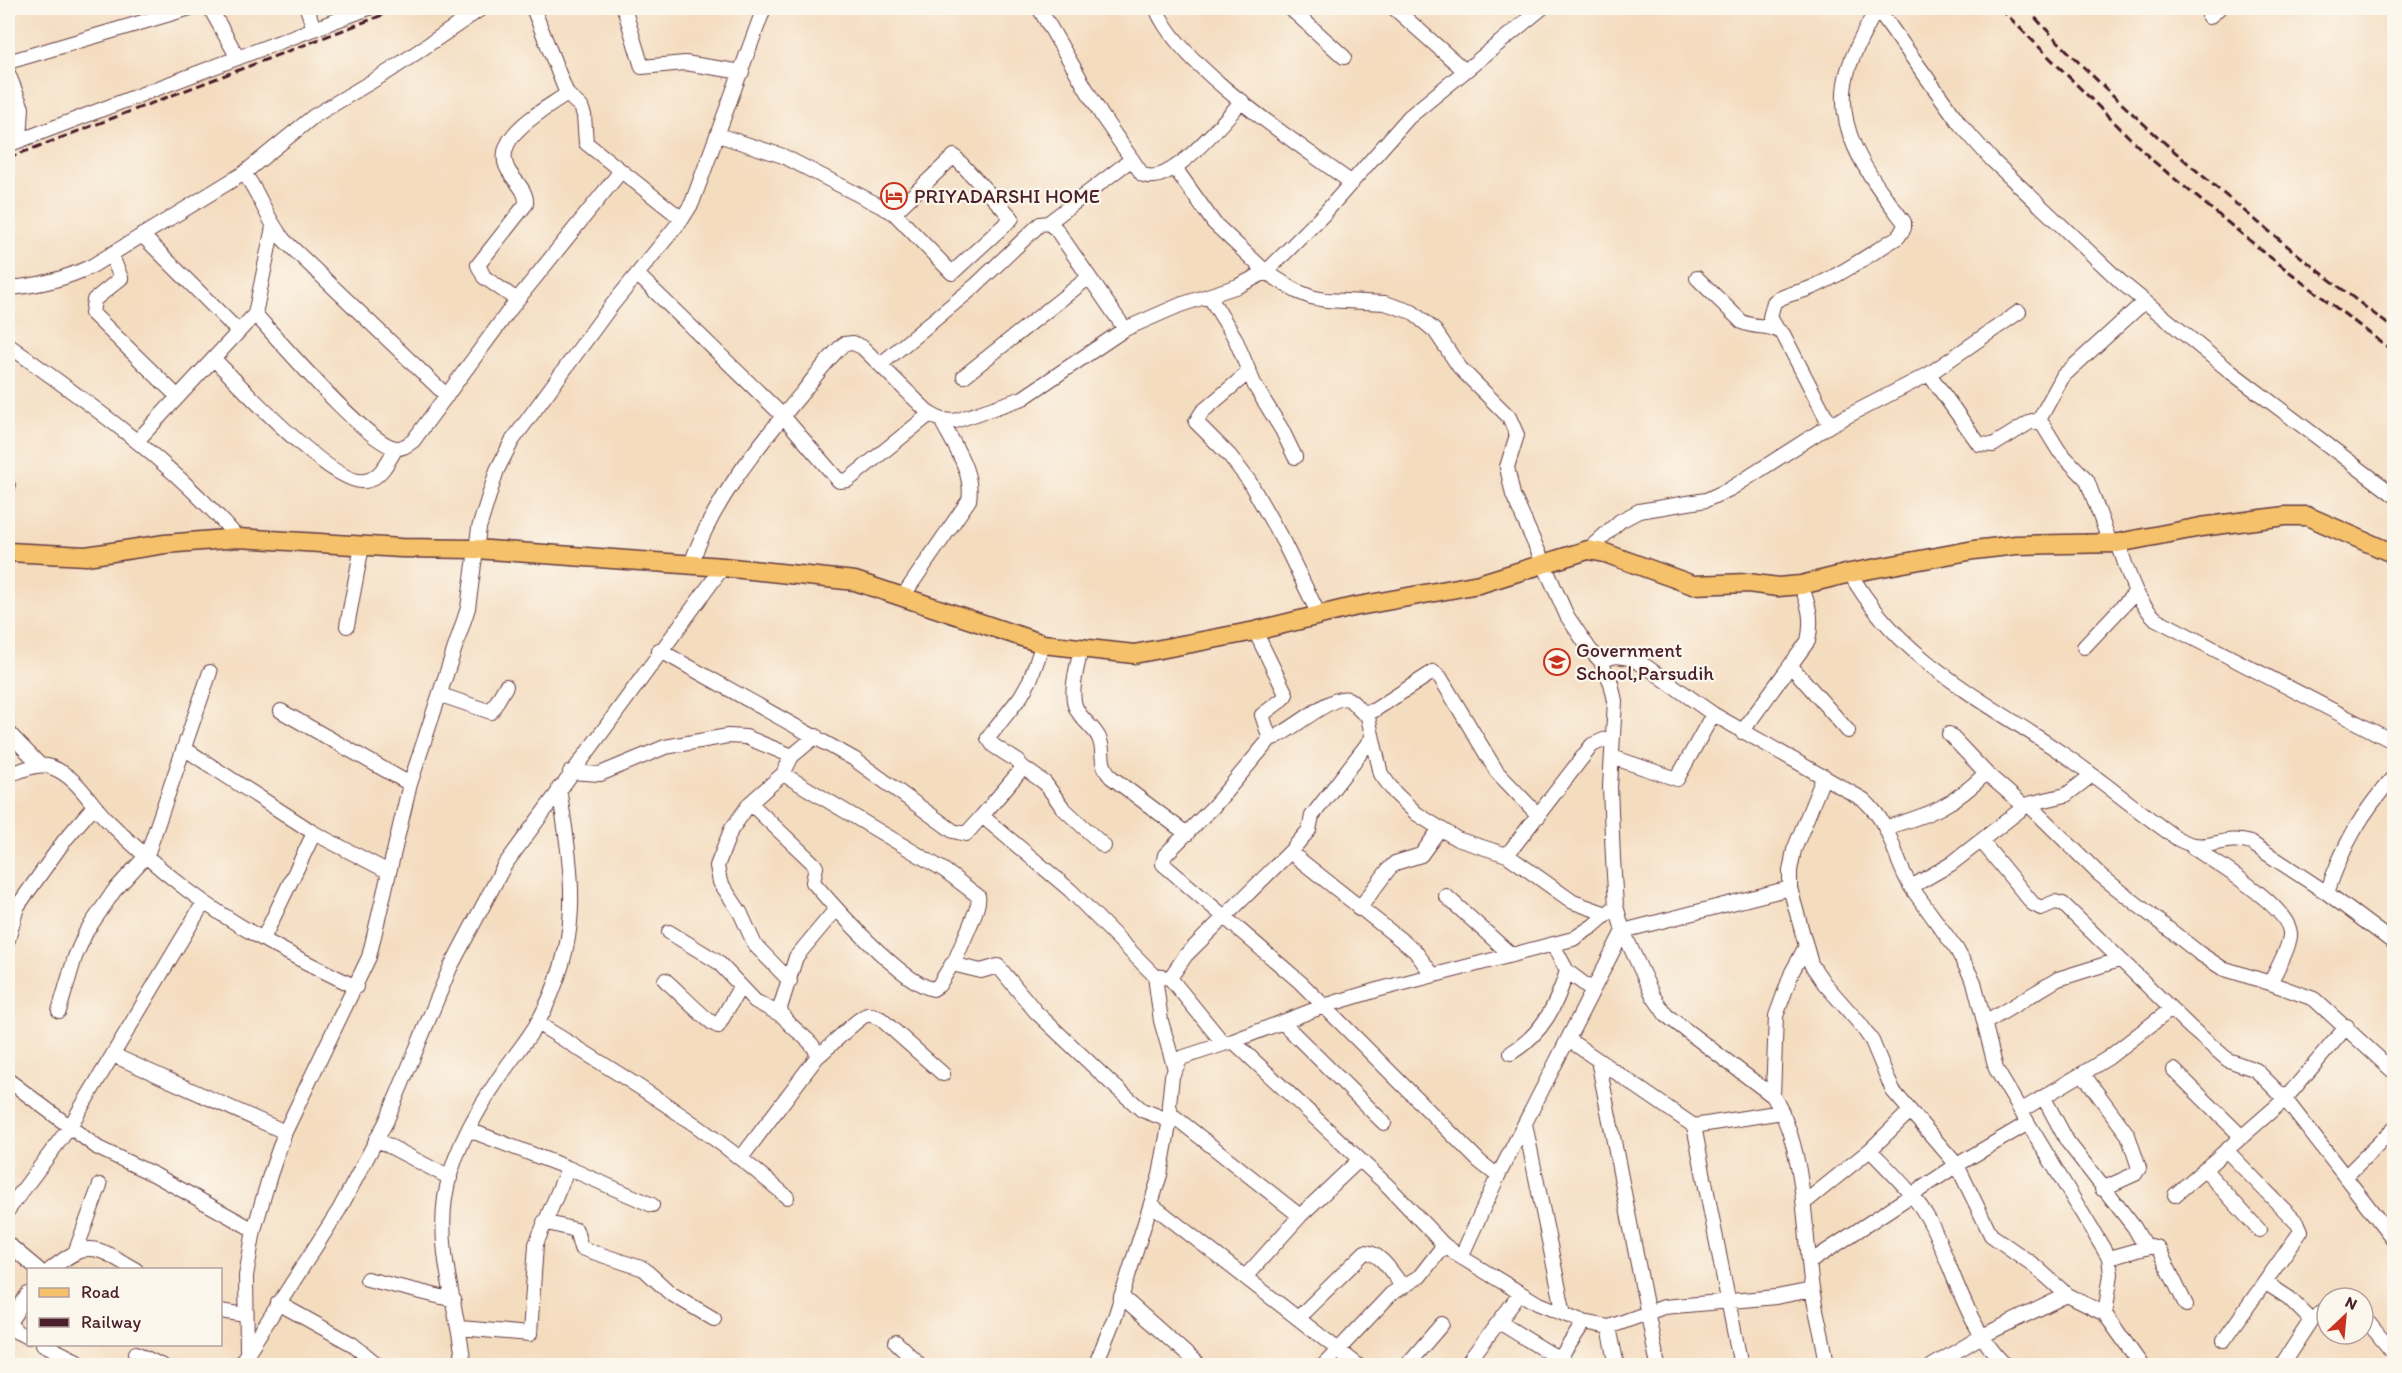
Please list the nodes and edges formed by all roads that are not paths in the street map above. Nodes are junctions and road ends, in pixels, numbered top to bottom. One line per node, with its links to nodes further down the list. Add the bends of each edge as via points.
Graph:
1 (190, 8): 18 (street)
2 (210, 8): 17 (street)
3 (307, 8): 15 (street)
4 (369, 8): 15 (street)
5 (482, 8): 29 (street, via 314,116)
6 (533, 8): 22 (street)
7 (624, 8): 20 (street, via 642,67 685,63)
8 (764, 8): 20 (street)
9 (1039, 8): 26 (street)
10 (1156, 8): 23 (street, via 1185,48)
11 (1290, 8): 16 (street)
12 (1394, 8): 19 (street)
13 (1542, 8): 19 (street)
14 (1877, 8): 44 (street, via 1960,124 1986,153); 48 (street, via 1849,68 1843,97 1856,151 1867,174 1904,222 1904,228 1898,237 1836,275 1774,302 1770,317)
15 (314, 26): 17 (street)
16 (1344, 57)
17 (238, 58): 25 (street)
18 (8, 63)
19 (1464, 70): 30 (street, via 1409,117)
20 (742, 72): 24 (street)
21 (8, 73): 25 (street, via 22,108)
22 (567, 94): 28 (street, via 581,107 586,143); 43 (street, via 522,125 507,144 508,171 524,192 526,204 478,265 484,277)
23 (1242, 101): 27 (street); 30 (street)
24 (718, 135): 31 (street, via 783,156); 32 (street, via 697,192)
25 (14, 143)
26 (1132, 159): 27 (street, via 1148,178); 33 (street)
27 (1175, 168): 37 (street, via 1214,223)
28 (621, 171): 32 (street); 43 (street)
29 (244, 173): 34 (street, via 256,189); 35 (street)
30 (1352, 183): 37 (street)
31 (894, 213): 31 (street, via 954,156 1012,218 951,273)
32 (682, 219): 38 (street)
33 (1048, 223): 40 (street, via 1056,229); 52 (street, via 1040,224 975,286)
34 (273, 227): 46 (street); 56 (street)
35 (142, 235): 36 (street); 49 (street)
36 (111, 254): 41 (street, via 71,276); 57 (street, via 121,278 94,300 92,313)
37 (1266, 272): 42 (street); 73 (street, via 1311,297 1385,303 1412,312 1435,331 1460,368 1516,428 1508,477)
38 (637, 274): 58 (street); 69 (street, via 512,441 497,470)
39 (1697, 278): 48 (street, via 1742,322)
40 (1088, 279): 47 (street); 55 (street)
41 (8, 288)
42 (1209, 296): 47 (street); 53 (street, via 1235,338)
43 (517, 300): 56 (street)
44 (2144, 302): 60 (street, via 2063,376); 65 (street)
45 (2019, 312): 54 (street)
46 (255, 314): 49 (street); 63 (street, via 357,422)
47 (1125, 329): 59 (street, via 1023,398 955,421)
48 (1777, 329): 61 (street)
49 (238, 331): 51 (street)
50 (8, 345): 62 (street)
51 (214, 358): 57 (street); 63 (street, via 290,435 353,481 366,481 377,475)
52 (880, 364): 58 (street, via 862,347 844,344); 59 (street)
53 (1249, 372): 64 (street); 80 (street, via 1202,412 1196,422 1230,456 1254,489)
54 (1929, 374): 60 (street, via 1979,444 1993,445 2027,423); 61 (street)
55 (964, 376)
56 (447, 396): 63 (street, via 413,441)
57 (178, 398): 62 (street)
58 (783, 416): 59 (street, via 843,483); 74 (street, via 716,509)
59 (935, 417): 79 (street, via 972,487 969,500)
60 (2038, 422): 67 (street, via 2087,480)
61 (1830, 425): 70 (street, via 1730,489 1706,500 1656,507 1620,521)
62 (137, 441): 66 (street)
63 (396, 448)
64 (1295, 457)
65 (2394, 495)
66 (238, 538): 68 (main road); 71 (main road, via 86,556)
67 (2114, 543): 72 (main road, via 2252,520 2307,516); 76 (main road, via 2016,545); 78 (street)
68 (362, 546): 69 (main road); 81 (street)
69 (475, 549): 74 (main road); 91 (street, via 468,608)
70 (1588, 550): 73 (main road); 77 (main road, via 1693,585)
71 (8, 552)
72 (2394, 554)
73 (1542, 563): 80 (main road, via 1479,584); 87 (street, via 1567,616)
74 (691, 564): 75 (main road)
75 (723, 567): 79 (main road, via 855,581); 86 (street)
76 (1850, 573): 77 (main road); 113 (street, via 1884,624 1950,682)
77 (1800, 585): 88 (street, via 1812,624 1808,641)
78 (2135, 593): 84 (street); 103 (street, via 2144,608 2175,630)
79 (903, 597): 83 (main road)
80 (1319, 615): 82 (main road)
81 (347, 626)
82 (1255, 631): 85 (main road, via 1134,654); 102 (street, via 1286,694 1262,715)
83 (1043, 644): 85 (main road); 108 (street, via 1026,688 988,738)
84 (2084, 647)
85 (1081, 648): 126 (street, via 1076,708 1099,736 1105,770)
86 (659, 650): 99 (street); 109 (street)
87 (1600, 660): 94 (street, via 1630,658); 100 (street, via 1615,701)
88 (1791, 666): 95 (street); 97 (street)
89 (210, 672): 104 (street)
90 (506, 686): 91 (street, via 491,712)
91 (441, 695): 116 (street)
92 (281, 711): 116 (street)
93 (1367, 713): 101 (street); 102 (street, via 1348,699 1341,699); 122 (street, via 1430,672 1436,673 1497,772)
94 (1713, 714): 97 (street); 106 (street, via 1677,779)
95 (1848, 731)
96 (8, 732): 107 (street)
97 (1742, 732): 114 (street)
98 (1949, 734): 110 (street)
99 (816, 736): 105 (street); 121 (street, via 960,834 966,834)
100 (1613, 736): 106 (street); 122 (street, via 1592,745)
101 (1372, 738): 124 (street, via 1382,774 1395,793); 130 (street, via 1312,816 1309,830)
102 (1270, 739): 126 (street)
103 (2394, 742)
104 (185, 749): 125 (street); 131 (street)
105 (792, 756): 109 (street, via 746,738 728,736 665,747 600,774); 111 (street)
106 (1612, 757): 142 (street)
107 (40, 765): 112 (street); 120 (street, via 51,766 77,783)
108 (1021, 766): 121 (street, via 1018,775); 128 (street, via 1046,783 1063,808)
109 (570, 772): 117 (street)
110 (1986, 773): 119 (street); 123 (street, via 1946,806)
111 (783, 774): 118 (street); 153 (street, via 945,870 978,896 979,906)
112 (8, 775)
113 (2092, 775): 119 (street, via 2066,795); 129 (street)
114 (1824, 776): 123 (street, via 1864,800); 135 (street, via 1794,850)
115 (2394, 776): 136 (street, via 2354,826)
116 (410, 784): 133 (street)
117 (559, 788): 169 (street, via 573,907 568,946); 199 (street, via 472,920)
118 (750, 803): 140 (street, via 813,863 813,882); 159 (street, via 722,851 717,866 720,882 755,945)
119 (2026, 805): 127 (street); 160 (street, via 2100,875 2199,953 2222,968)
120 (94, 806): 131 (street); 139 (street)
121 (982, 816): 156 (street, via 1070,890)
122 (1539, 816): 132 (street)
123 (1887, 827): 134 (street, via 1901,871)
124 (1439, 830): 132 (street); 141 (street, via 1421,855 1395,863)
125 (314, 833): 133 (street); 146 (street)
126 (1187, 834): 143 (street, via 1165,855 1163,864)
127 (1982, 842): 134 (street); 152 (street, via 2033,904 2040,908 2055,902 2063,904)
128 (1104, 846)
129 (2192, 846): 136 (street, via 2205,847 2237,838 2251,843); 160 (street, via 2262,897 2287,924 2290,936)
130 (1290, 852): 141 (street); 143 (street)
131 (147, 855): 138 (street); 166 (street, via 114,891 86,932)
132 (1507, 855): 142 (street, via 1574,902)
133 (389, 872): 161 (street, via 379,920)
134 (1911, 887): 170 (street, via 1957,950 1974,982)
135 (1790, 888): 144 (street); 150 (street)
136 (2327, 893): 148 (street)
137 (1446, 896): 151 (street)
138 (204, 902): 146 (street); 175 (street)
139 (12, 903): 147 (street)
140 (836, 909): 153 (street, via 859,933 926,987 933,989 939,985); 159 (street, via 796,957)
141 (1359, 909): 155 (street, via 1415,951)
142 (1612, 910): 144 (street); 149 (street, via 1573,939)
143 (1226, 917): 157 (street, via 1186,955); 164 (street)
144 (1623, 931): 163 (street); 184 (street, via 1666,1015)
145 (669, 932): 162 (street, via 718,962)
146 (263, 939): 161 (street)
147 (8, 940)
148 (2394, 943)
149 (1553, 945): 151 (street); 154 (street)
150 (1805, 948): 184 (street, via 1776,1016); 188 (street, via 1824,983 1866,1033 1882,1069)
151 (1510, 954): 155 (street)
152 (2119, 960): 165 (street); 170 (street, via 2058,979)
153 (954, 964): 189 (street, via 981,971 998,966 1004,970 1036,1012 1111,1083 1142,1110)
154 (1568, 971): 163 (street); 174 (street, via 1551,1014 1539,1031)
155 (1432, 974): 164 (street)
156 (1155, 976): 157 (street); 178 (street, via 1161,1021)
157 (1170, 978): 173 (street)
158 (665, 980): 162 (street, via 718,1026)
159 (790, 981): 167 (street, via 780,1008)
160 (2270, 983): 171 (street, via 2314,999)
161 (356, 987): 197 (street)
162 (740, 987): 167 (street, via 766,1009)
163 (1593, 990): 172 (street)
164 (1324, 1006): 168 (street); 207 (street)
165 (2170, 1010): 182 (street); 186 (street, via 2228,1060 2256,1070)
166 (59, 1011)
167 (782, 1015): 176 (street, via 814,1047)
168 (1282, 1022): 173 (street); 191 (street)
169 (537, 1023): 196 (street); 202 (street, via 639,1084)
170 (1985, 1023): 190 (street, via 1996,1069)
171 (2346, 1026): 180 (street); 186 (street)
172 (1569, 1040): 177 (street); 192 (street)
173 (1228, 1042): 178 (street, via 1191,1052); 203 (street)
174 (1511, 1053)
175 (114, 1055): 194 (street); 197 (street)
176 (817, 1057): 181 (street, via 856,1022 872,1015); 202 (street)
177 (1598, 1060): 193 (street); 248 (street)
178 (1174, 1066): 189 (street, via 1169,1092)
179 (2174, 1070): 198 (street)
180 (2394, 1072)
181 (943, 1074)
182 (2083, 1074): 185 (street); 211 (street, via 2128,1135 2139,1168 2135,1174)
183 (8, 1080): 194 (street)
184 (1773, 1096): 187 (street)
185 (2044, 1098): 190 (street); 211 (street, via 2067,1141)
186 (2285, 1099): 198 (street); 208 (street)
187 (1782, 1112): 193 (street); 215 (street)
188 (1909, 1112): 200 (street); 204 (street)
189 (1171, 1117): 216 (street); 219 (street)
190 (2025, 1117): 204 (street); 229 (street)
191 (1384, 1123)
192 (1525, 1124): 207 (street); 249 (street)
193 (1694, 1126): 244 (street)
194 (69, 1128): 218 (street); 221 (street, via 98,1148)
195 (2394, 1128): 208 (street)
196 (469, 1130): 205 (street); 209 (street)
197 (285, 1132): 221 (street)
198 (2242, 1137): 201 (street)
199 (376, 1139): 209 (street); 245 (street, via 339,1210)
200 (1870, 1150): 213 (street); 215 (street)
201 (2226, 1150): 206 (street); 236 (street, via 2301,1231)
202 (741, 1158): 214 (street)
203 (1359, 1160): 219 (street); 225 (street)
204 (1957, 1165): 213 (street); 240 (street, via 1991,1235)
205 (568, 1168): 217 (street); 220 (street)
206 (2204, 1169): 212 (street); 222 (street)
207 (1498, 1176): 228 (street)
208 (2345, 1177): 223 (street)
209 (450, 1178): 243 (street, via 443,1223)
210 (100, 1185): 227 (street)
211 (2102, 1189): 226 (street)
212 (2175, 1195)
213 (1913, 1196): 230 (street); 262 (street, via 1930,1223)
214 (787, 1197)
215 (1804, 1203): 230 (street)
216 (1151, 1204): 234 (street); 242 (street)
217 (652, 1205)
218 (8, 1210)
219 (1300, 1216): 234 (street)
220 (544, 1222): 254 (street, via 576,1230 581,1248 644,1269 670,1293); 260 (street, via 536,1244 530,1334)
221 (254, 1230): 251 (street, via 246,1276)
222 (2259, 1230)
223 (2394, 1240)
224 (8, 1244): 231 (street)
225 (1444, 1245): 228 (street); 237 (street, via 1420,1276)
226 (2146, 1248): 229 (street); 246 (street, via 2160,1251)
227 (76, 1250): 232 (street); 233 (street, via 95,1250)
228 (1461, 1257): 239 (street)
229 (2109, 1258): 250 (street, via 2111,1274)
230 (1810, 1262): 238 (street)
231 (38, 1268)
232 (51, 1268)
233 (134, 1268)
234 (1246, 1276): 253 (street)
235 (367, 1279): 243 (street)
236 (2266, 1283): 255 (street, via 2289,1298); 264 (street)
237 (1403, 1287): 253 (street, via 1380,1259 1365,1252); 267 (street, via 1391,1294)
238 (1812, 1290): 244 (street); 287 (street)
239 (1520, 1294): 249 (street); 256 (street)
240 (2067, 1295): 250 (street); 262 (street)
241 (27, 1296): 263 (street, via 9,1323)
242 (1121, 1296): 278 (street); 279 (street)
243 (454, 1300): 260 (street)
244 (1729, 1301): 248 (street); 286 (street)
245 (278, 1303): 268 (street); 271 (street, via 352,1344)
246 (2186, 1305)
247 (222, 1311): 251 (street)
248 (1647, 1311): 259 (street); 285 (street)
249 (1564, 1314): 257 (street)
250 (2105, 1314): 290 (street)
251 (246, 1315): 268 (street)
252 (2315, 1316): 255 (street)
253 (1299, 1317): 267 (street)
254 (714, 1319)
255 (2310, 1320): 291 (street)
256 (1499, 1322): 272 (street); 283 (street)
257 (1584, 1322): 259 (street); 272 (street)
258 (1442, 1324): 282 (street)
259 (1609, 1327): 284 (street)
260 (460, 1328): 276 (street)
261 (2375, 1331): 270 (street)
262 (1982, 1336): 288 (street); 289 (street)
263 (27, 1337)
264 (2224, 1340)
265 (896, 1342): 277 (street)
266 (47, 1346): 273 (street)
267 (1340, 1349): 280 (street); 281 (street)
268 (247, 1350): 275 (street)
269 (136, 1353): 274 (street)
270 (2394, 1354)
271 (371, 1362)
272 (1557, 1362)
273 (87, 1365)
274 (162, 1365)
275 (239, 1365)
276 (464, 1365)
277 (921, 1365)
278 (1095, 1365)
279 (1200, 1365)
280 (1323, 1365)
281 (1359, 1365)
282 (1406, 1365)
283 (1465, 1365)
284 (1617, 1365)
285 (1658, 1365)
286 (1741, 1365)
287 (1827, 1365)
288 (1932, 1365)
289 (2006, 1365)
290 (2142, 1365)
291 (2281, 1365)

